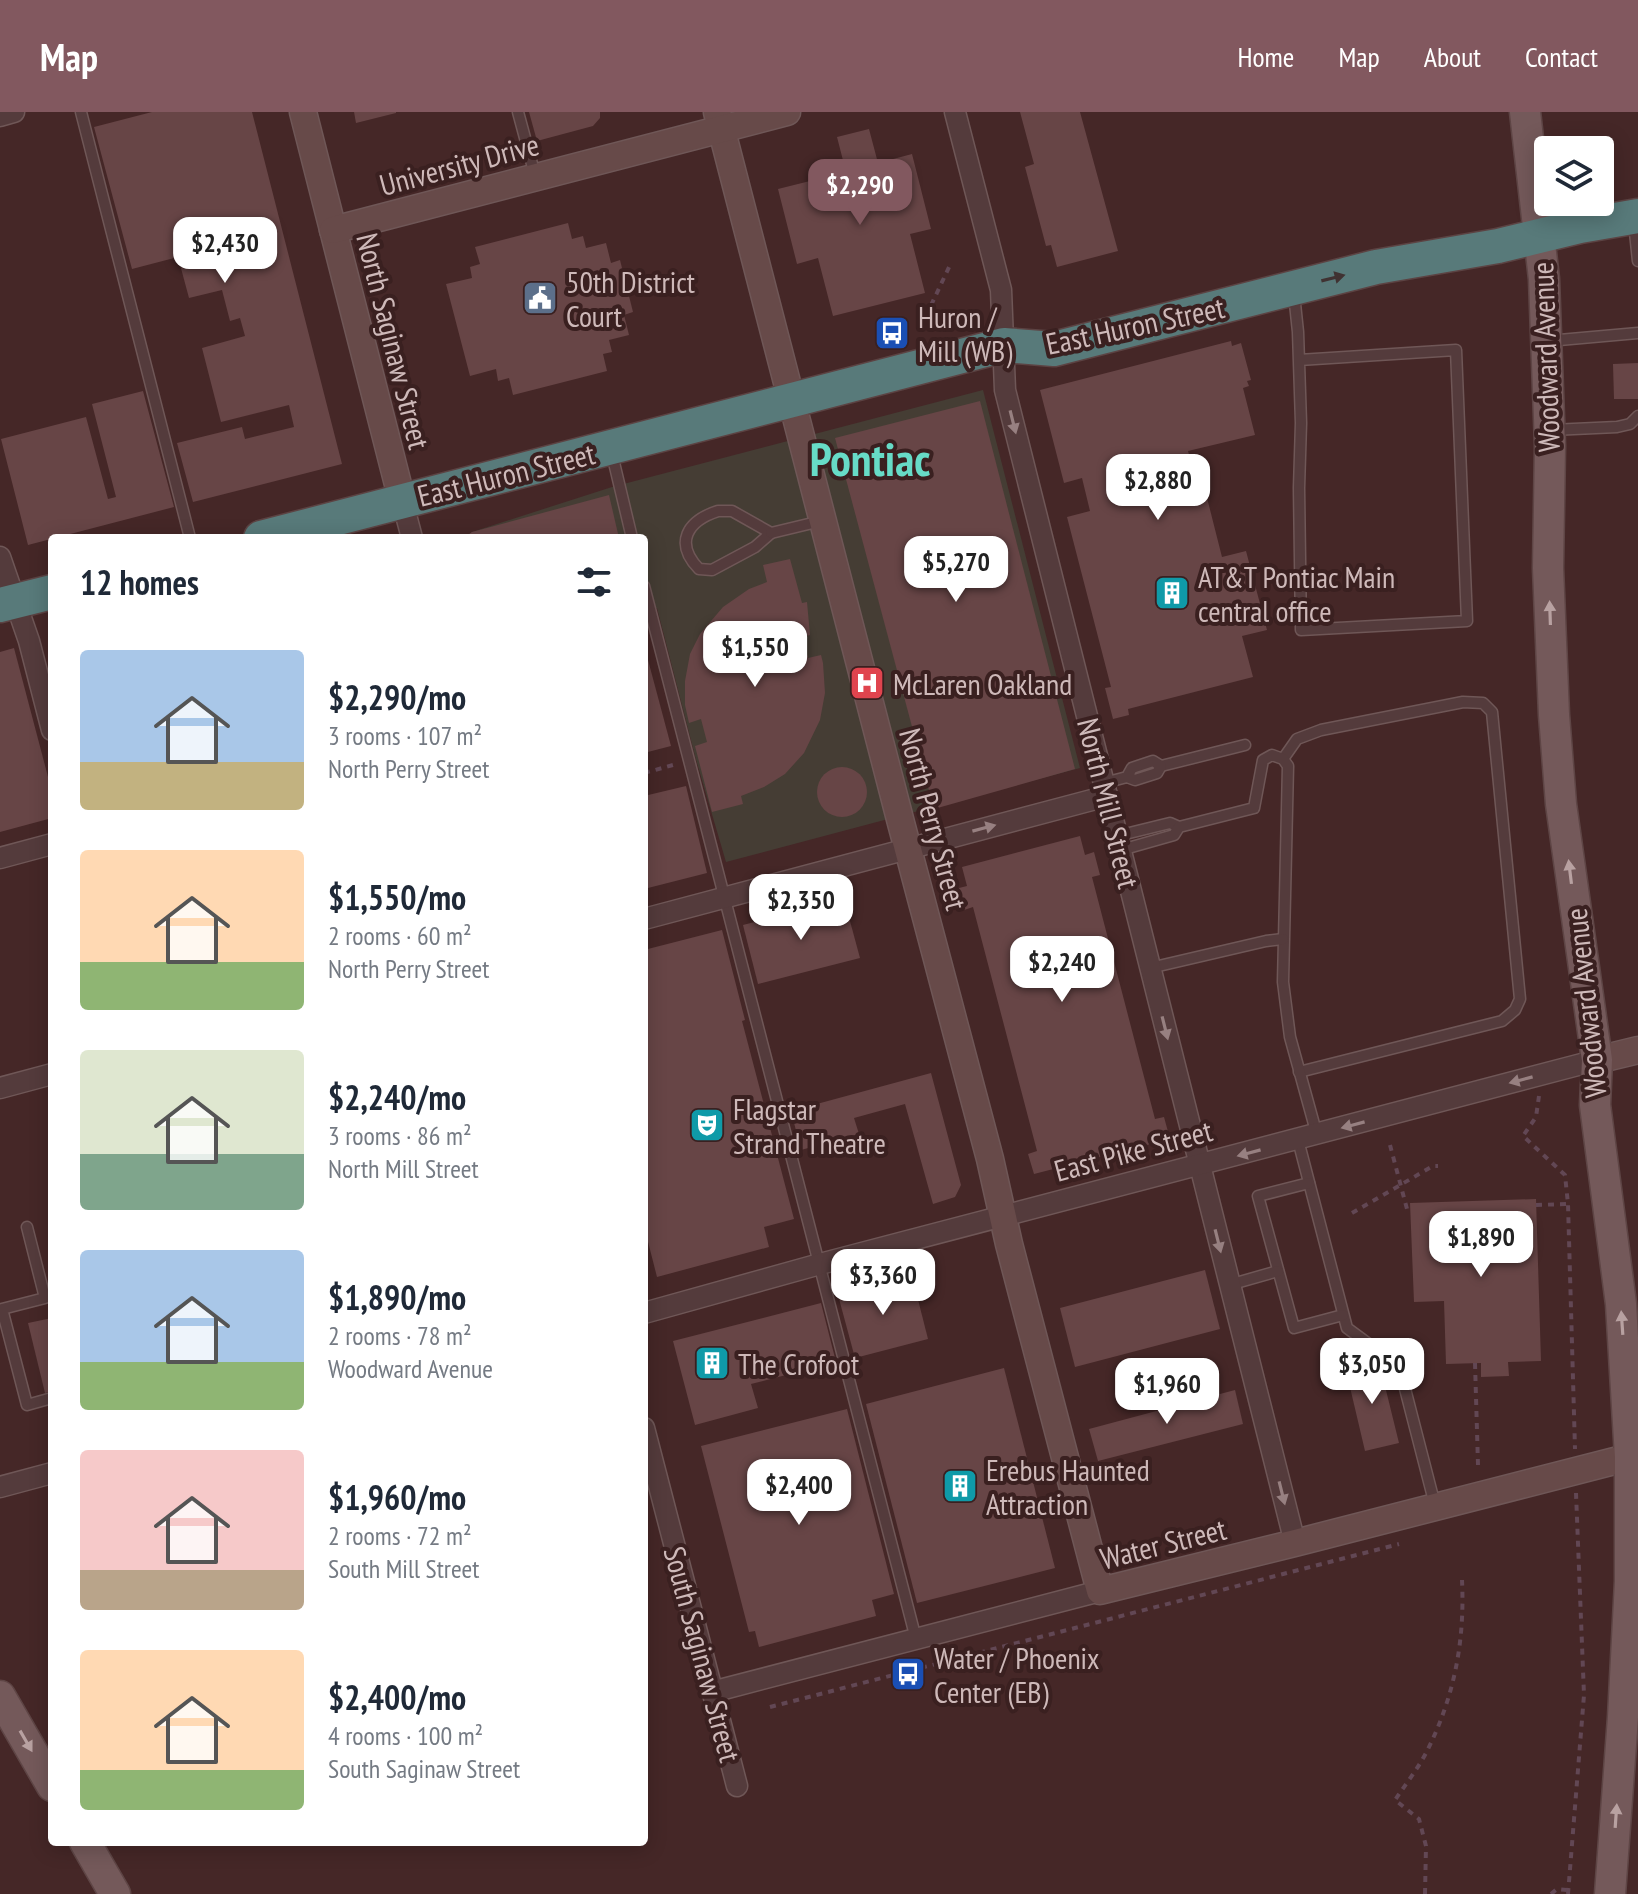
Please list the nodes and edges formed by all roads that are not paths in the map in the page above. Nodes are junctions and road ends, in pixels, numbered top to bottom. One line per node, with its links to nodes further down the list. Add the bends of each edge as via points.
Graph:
1 (14, 112): 8 (street)
2 (81, 112): 27 (lane)
3 (303, 112): 12 (street, North Saginaw Street)
4 (518, 112): 10 (lane)
5 (787, 112): 9 (street, University Drive)
6 (955, 112): 18 (street, North Mill Street, via 1001,290)
7 (1525, 112): 13 (main road, Woodward Avenue)
8 (0, 116)
9 (720, 120): 10 (street, University Drive); 20 (street, North Perry Street)
10 (535, 177): 12 (street, University Drive)
11 (1636, 216): 13 (highway, East Huron Street); 14 (lane)
12 (333, 230): 24 (street, North Saginaw Street)
13 (1540, 236): 15 (highway, East Huron Street, one-way to 13, via 1376,267); 17 (main road, Woodward Avenue)
14 (1638, 261)
15 (1293, 289): 18 (highway, East Huron Street, via 1054,349); 19 (lane)
16 (1638, 333): 17 (lane)
17 (1546, 342): 22 (main road, Woodward Avenue)
18 (1004, 345): 20 (highway, East Huron Street); 38 (street, North Mill Street, one-way to 38, via 1005,390)
19 (1299, 360): 19 (lane, via 1301,630 1467,621 1456,350)
20 (792, 399): 23 (highway, East Huron Street); 25 (street, North Perry Street)
21 (1638, 416): 22 (lane, via 1617,427)
22 (1549, 430): 48 (main road, Woodward Avenue, one-way to 22, via 1561,804 1554,715)
23 (611, 447): 24 (highway, East Huron Street); 30 (lane)
24 (402, 500): 28 (highway, East Huron Street); 29 (street, North Saginaw Street)
25 (823, 520): 26 (lane); 41 (street, North Perry Street)
26 (771, 533): 26 (lane, via 732,511 718,511 695,522 685,547 699,569 712,570)
27 (189, 534)
28 (276, 534)
29 (411, 534)
30 (631, 534)
31 (0, 557): 34 (street)
32 (48, 593): 34 (highway)
33 (648, 602): 43 (lane)
34 (8, 604): 35 (street, via 29,641)
35 (48, 715)
36 (1245, 745): 38 (lane, via 1161,766 1157,773 1135,780 1127,777)
37 (1283, 759): 39 (lane, via 1272,755 1263,760 1254,808 1179,827 1170,823); 45 (lane, via 1288,766); 49 (lane, via 1297,739 1321,730 1463,702 1483,703 1492,712 1520,999 1502,1021)
38 (1105, 789): 39 (street, North Mill Street); 41 (street, one-way to 38)
39 (1119, 843): 46 (street, North Mill Street)
40 (48, 845): 42 (street)
41 (908, 848): 43 (street); 55 (street, North Perry Street)
42 (0, 858)
43 (725, 897): 44 (street); 57 (lane)
44 (648, 918)
45 (1283, 939): 46 (lane); 49 (lane, via 1283,982)
46 (1150, 968): 53 (street, North Mill Street, one-way to 53)
47 (1638, 1050): 48 (street, East Pike Street)
48 (1597, 1060): 52 (street, East Pike Street, one-way to 52); 64 (main road, Woodward Avenue, one-way to 48, via 1621,1304 1595,1105)
49 (1299, 1072): 52 (lane)
50 (48, 1075): 51 (street)
51 (0, 1088)
52 (1307, 1138): 53 (street, East Pike Street, one-way to 53); 54 (lane)
53 (1200, 1166): 55 (street, East Pike Street); 59 (street, North Mill Street, one-way to 59)
54 (1309, 1183): 58 (lane, via 1258,1196); 61 (lane)
55 (1004, 1216): 57 (street, East Pike Street); 69 (street, North Perry Street)
56 (27, 1227): 62 (lane, via 45,1298 2,1309 27,1405)
57 (820, 1264): 60 (street, East Pike Street); 70 (lane)
58 (1278, 1271): 59 (lane); 61 (lane, via 1294,1328)
59 (1229, 1285): 68 (street, North Mill Street, one-way to 68)
60 (648, 1312)
61 (1343, 1315): 67 (lane, via 1347,1328 1402,1377)
62 (48, 1399)
63 (648, 1444): 71 (street, South Saginaw Street)
64 (1630, 1457): 67 (street, Water Street); 77 (main road, Woodward Avenue, one-way to 64, via 1630,1581)
65 (48, 1474): 66 (street)
66 (0, 1487)
67 (1436, 1507): 68 (street, Water Street)
68 (1295, 1543): 69 (street, Water Street)
69 (1100, 1591): 70 (street, Water Street)
70 (916, 1639): 71 (street, Water Street)
71 (712, 1692): 74 (street, South Saginaw Street)
72 (0, 1696): 73 (main road, one-way to 73)
73 (48, 1779)
74 (737, 1786)
75 (87, 1846): 76 (main road)
76 (115, 1894)
77 (1610, 1894)

